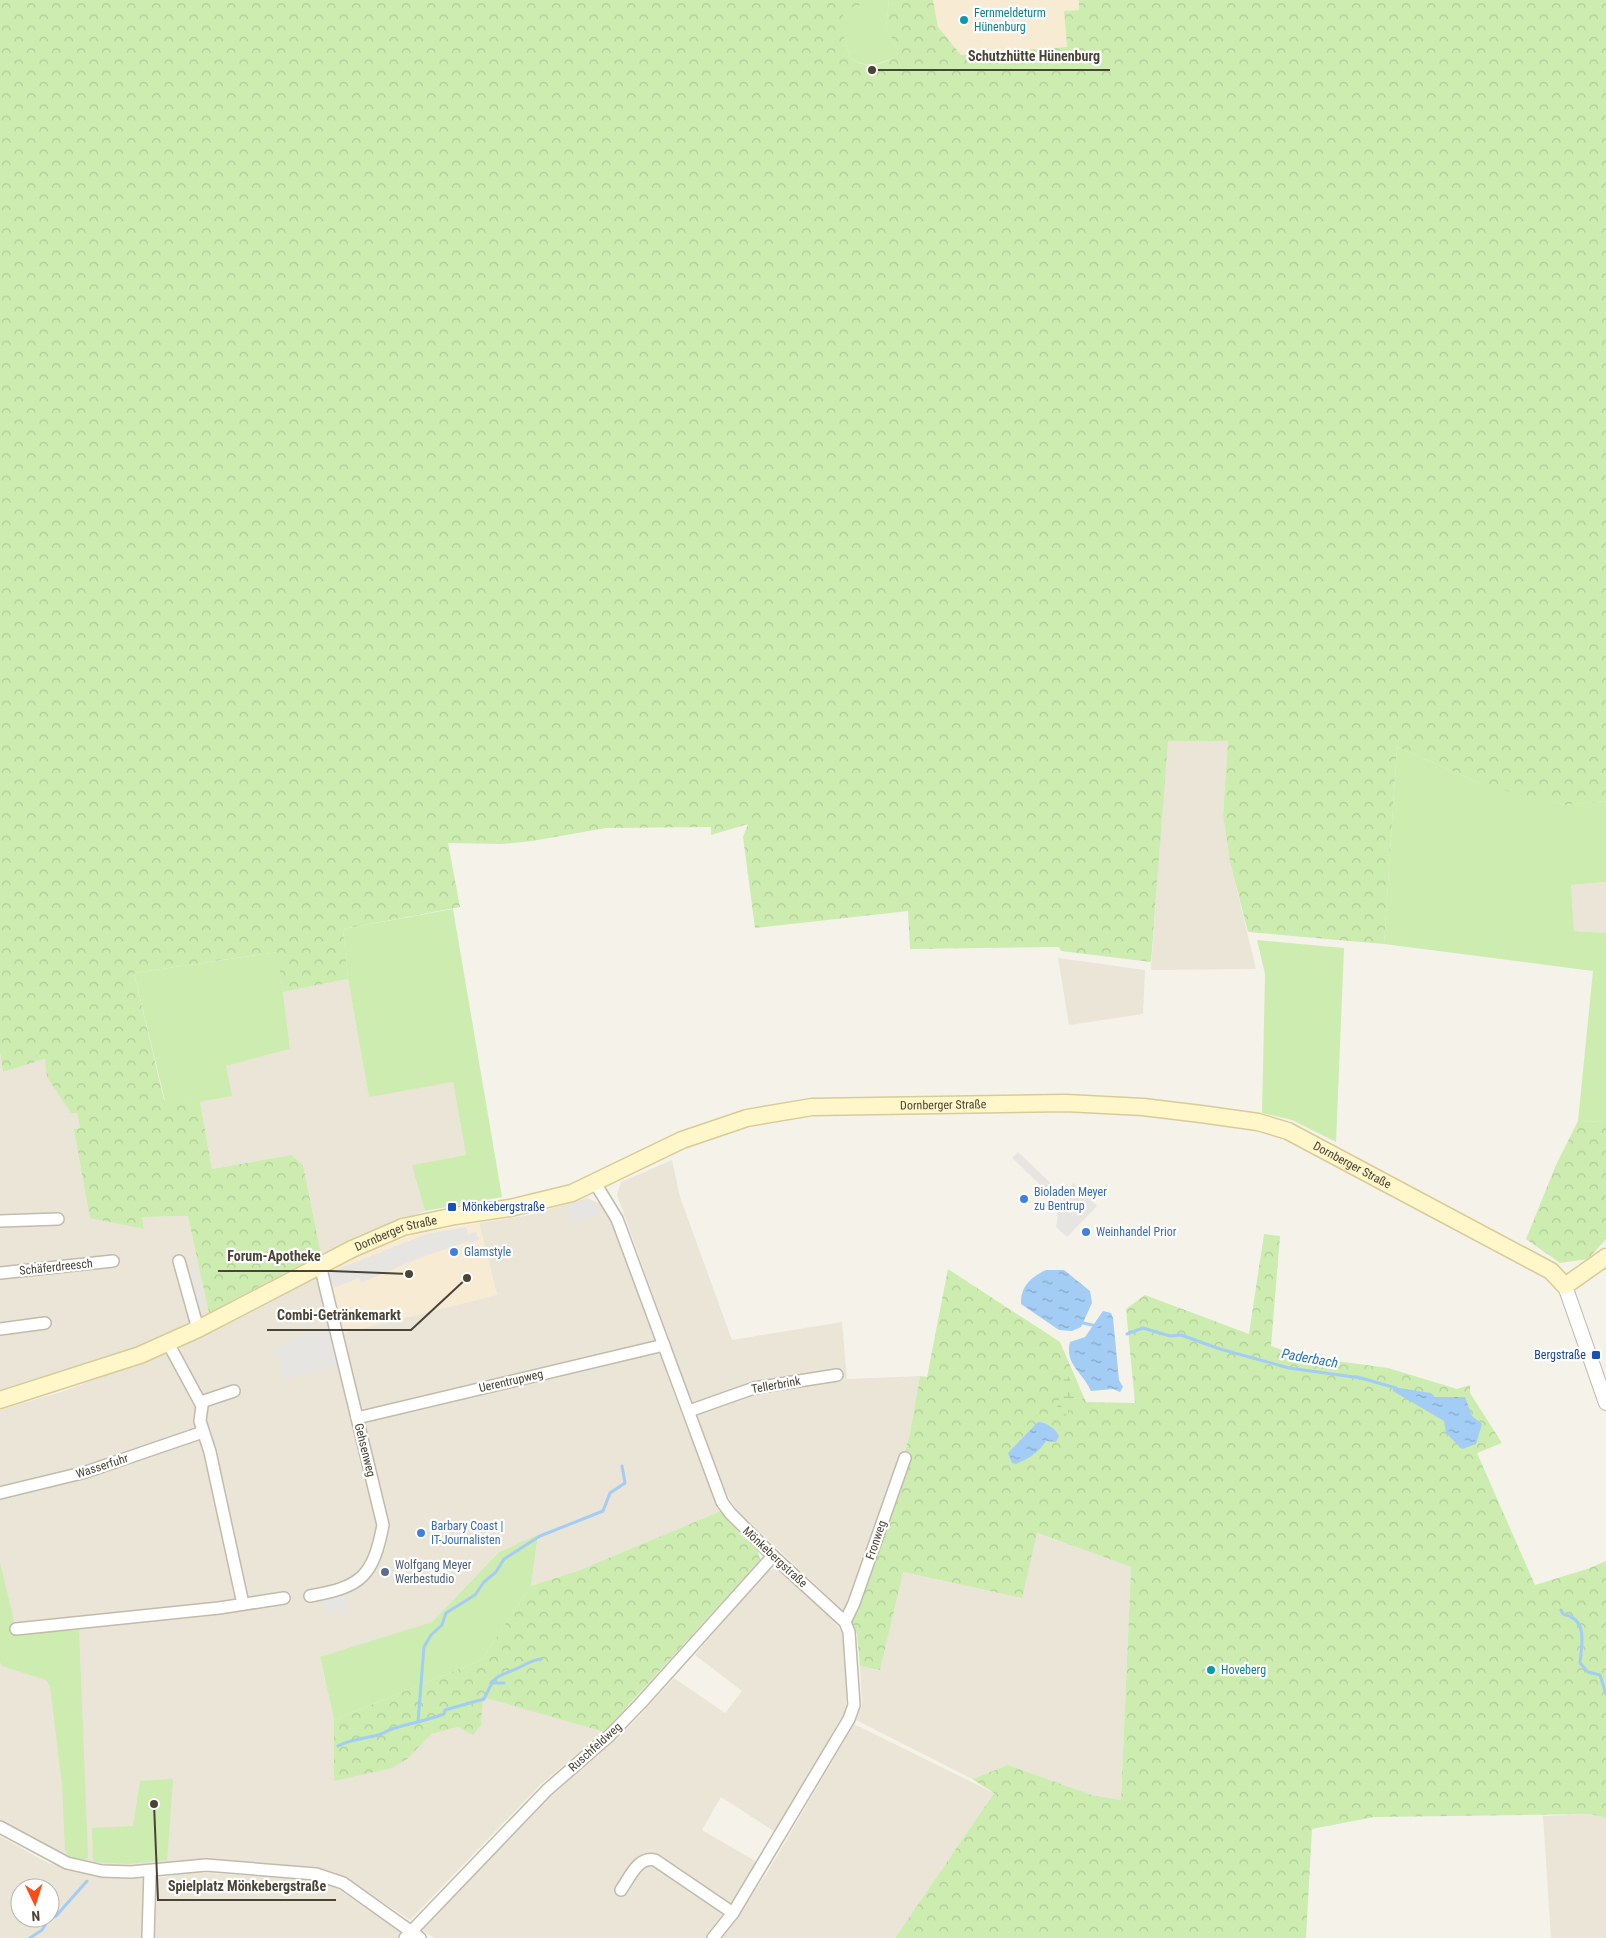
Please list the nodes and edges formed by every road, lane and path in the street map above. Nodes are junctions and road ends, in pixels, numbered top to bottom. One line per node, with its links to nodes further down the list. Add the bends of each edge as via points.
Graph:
1 (595, 1183): 7 (main road, Dornberger Straße, via 572,1193 519,1206 410,1225); 9 (main road, Dornberger Straße, via 718,1126 785,1110 968,1103 1143,1107 1258,1122 1288,1131 1552,1271); 14 (street, Mönkebergstraße, via 617,1219)
2 (58, 1219): 3 (street)
3 (0, 1222)
4 (1606, 1257): 9 (main road)
5 (113, 1261): 8 (street, Schäferdreesch)
6 (179, 1261): 12 (street)
7 (320, 1265): 12 (main road, Dornberger Straße); 21 (street, Gehsenweg)
8 (0, 1273)
9 (1565, 1286): 19 (street, Dornberger Straße)
10 (45, 1323): 11 (street)
11 (0, 1329)
12 (198, 1329): 13 (main road, Dornberger Straße)
13 (168, 1343): 17 (main road, Dornberger Straße, via 78,1377); 18 (street)
14 (664, 1345): 20 (street, Mönkebergstraße); 21 (street, Uerentrupweg)
15 (837, 1375): 20 (street, Tellerbrink, via 754,1388)
16 (234, 1391): 18 (street)
17 (0, 1400)
18 (201, 1402): 22 (street)
19 (1606, 1403)
20 (689, 1412): 25 (street, Mönkebergstraße, via 722,1502)
21 (357, 1418): 26 (street, Gehsenweg, via 380,1510 382,1525 378,1550 359,1581 345,1588)
22 (203, 1432): 24 (street, Wasserfuhr, via 86,1472); 28 (street)
23 (905, 1458): 29 (street, Fronweg)
24 (0, 1493)
25 (772, 1556): 29 (street, Mönkebergstraße); 35 (street, Ruschfeldweg, via 609,1736 547,1790)
26 (310, 1596)
27 (284, 1598): 28 (street)
28 (243, 1604): 30 (street)
29 (845, 1622): 34 (street, via 850,1632 854,1705 850,1719)
30 (16, 1629)
31 (0, 1827): 32 (street, via 66,1863 102,1871)
32 (150, 1871): 35 (street, via 218,1865 316,1874 343,1883); 36 (street)
33 (621, 1890): 34 (street, via 641,1861 647,1858 655,1860)
34 (733, 1913): 38 (street)
35 (407, 1934): 37 (street)
36 (148, 1938)
37 (420, 1938)
38 (713, 1938)

